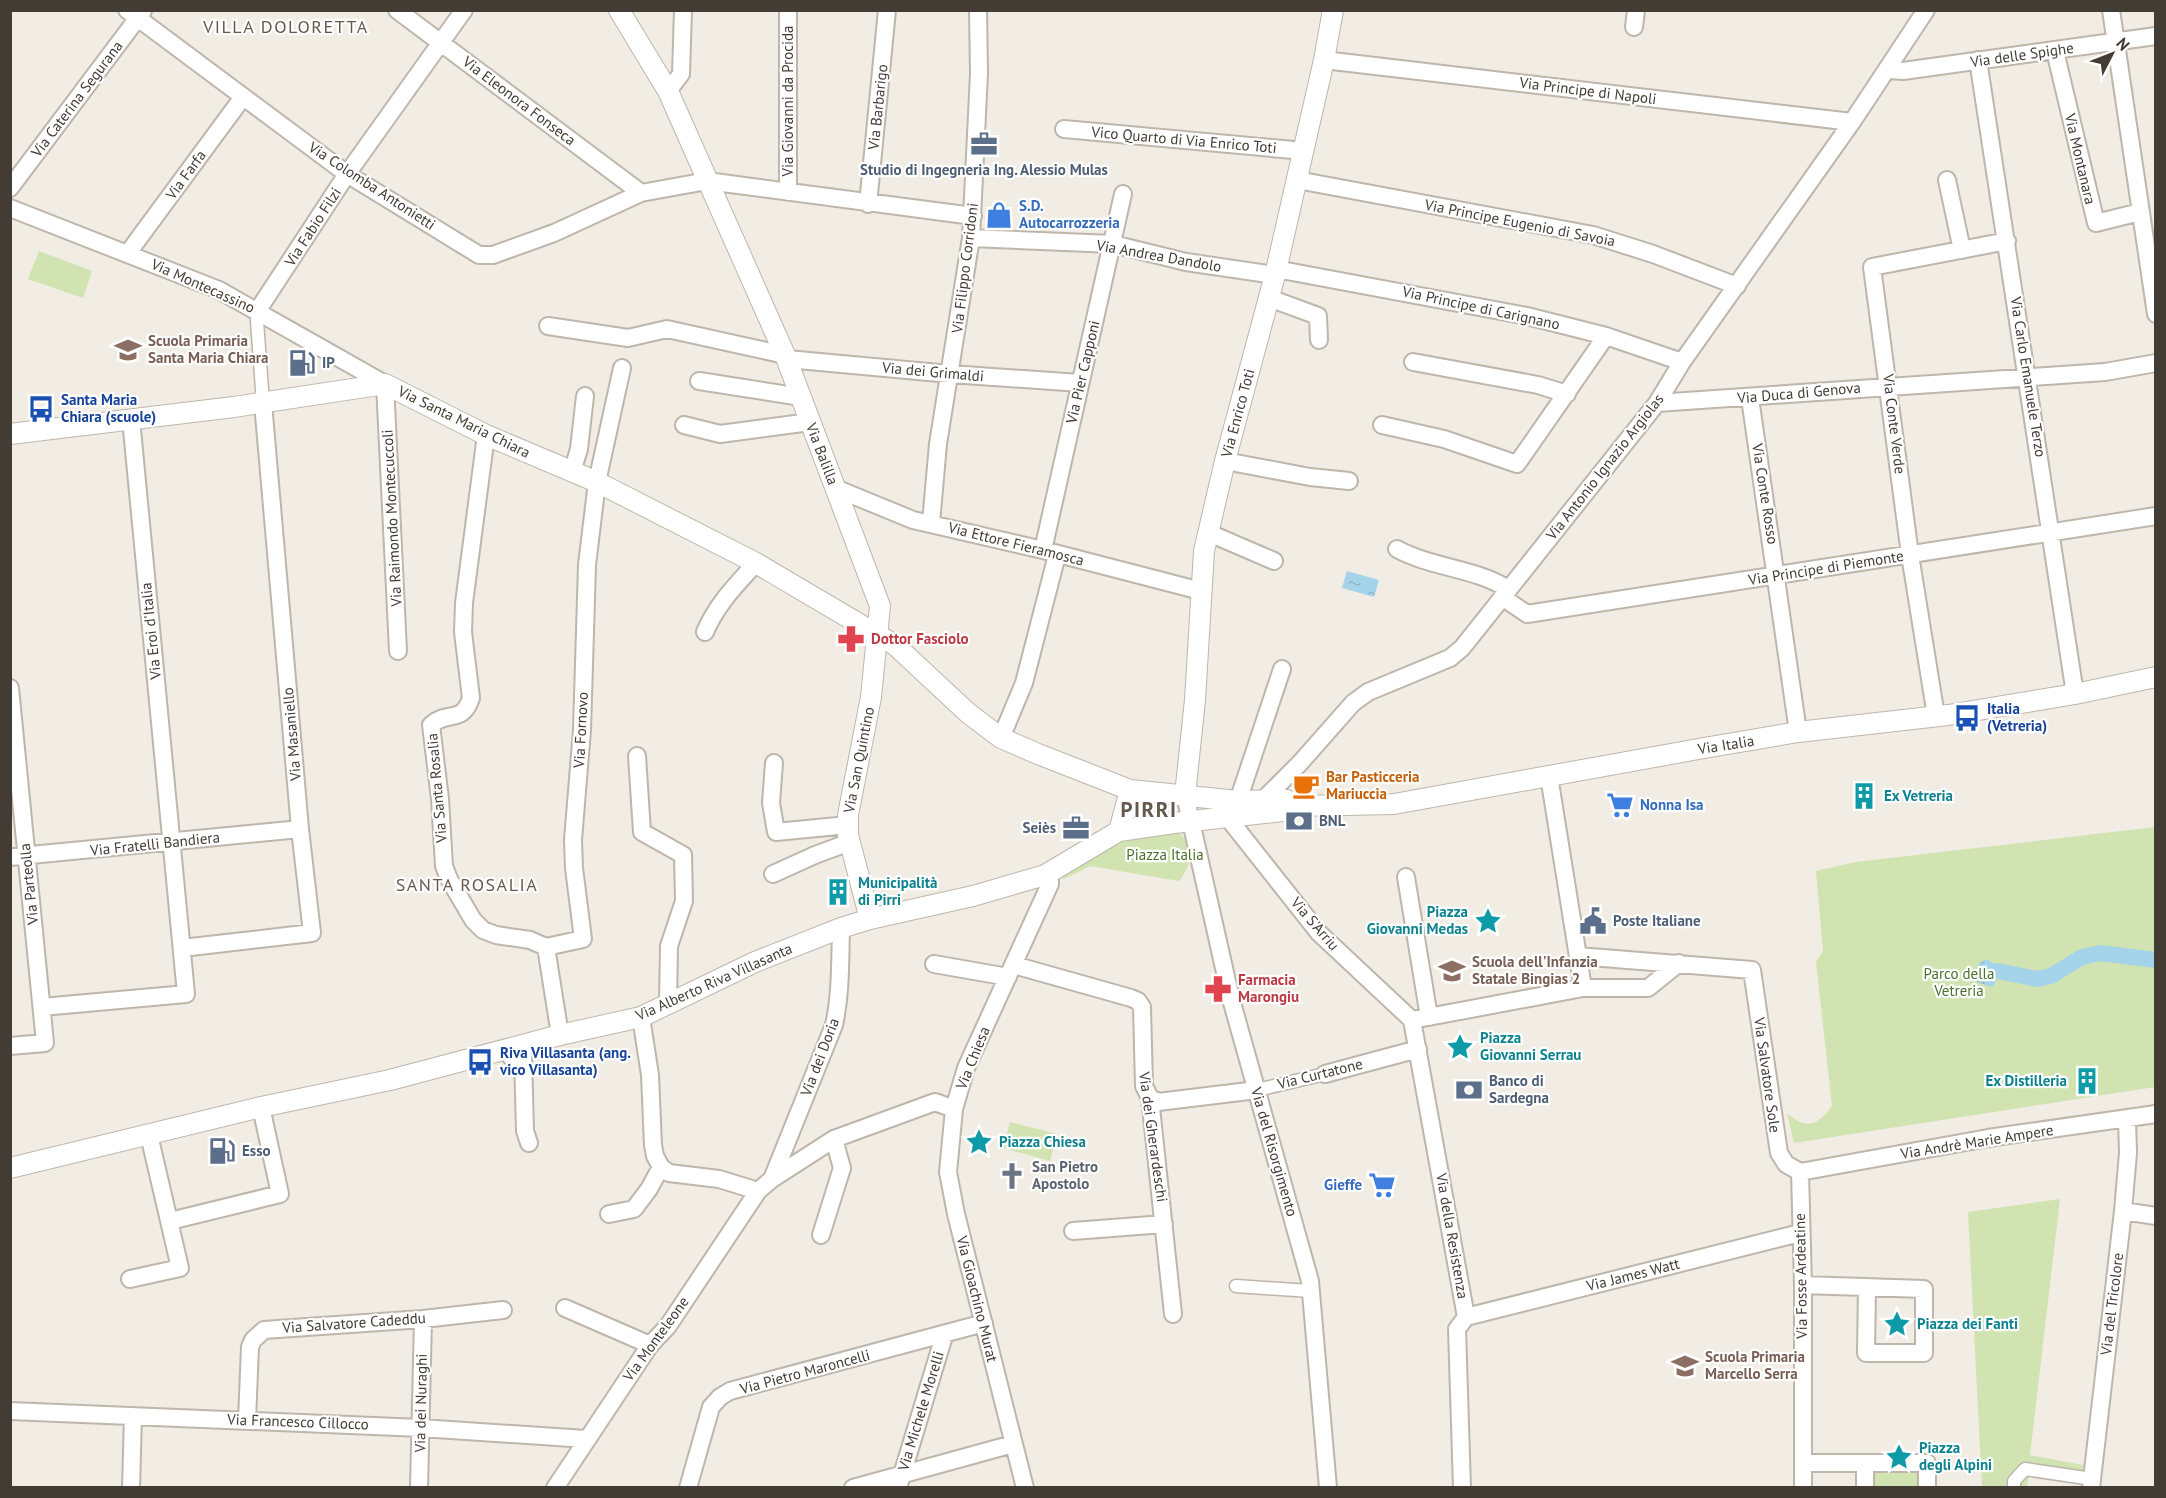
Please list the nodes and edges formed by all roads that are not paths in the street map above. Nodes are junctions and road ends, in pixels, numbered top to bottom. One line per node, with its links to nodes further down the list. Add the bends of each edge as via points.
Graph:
1 (397, 10): 14 (street, Via Eleonora Fonseca)
2 (465, 10): 14 (street, Via Fabio Filzi)
3 (619, 10): 19 (street, Via Balilla)
4 (683, 10): 19 (street, via 681,74)
5 (788, 10): 29 (street, Via Giovanni da Procida)
6 (887, 10): 32 (street, Via Barbarigo)
7 (978, 10): 35 (street, Via Filippo Corridoni)
8 (1333, 10): 16 (street, Via Enrico Toti)
9 (2111, 10): 13 (street)
10 (1924, 11): 18 (street, Via Antonio Ignazio Argiolas)
11 (136, 13): 20 (street, Via Colomba Antonietti); 28 (street, Via Caterina Segurana)
12 (2156, 36): 13 (street, Via delle Spighe)
13 (2115, 41): 15 (street, Via delle Spighe); 34 (street)
14 (440, 42): 24 (street, Via Fabio Filzi); 30 (street, Via Eleonora Fonseca)
15 (2055, 51): 17 (street, Via delle Spighe); 34 (street, Via Montanara, via 2096,223)
16 (1324, 60): 21 (street, Via Principe di Napoli); 23 (street, Via Enrico Toti)
17 (1978, 60): 18 (street, Via delle Spighe); 37 (street, Via Carlo Emanuele Terzo)
18 (1888, 70): 21 (street, Via Antonio Ignazio Argiolas)
19 (668, 91): 27 (street, Via Balilla)
20 (243, 97): 24 (street, Via Colomba Antonietti); 40 (street, Via Farfa)
21 (1852, 122): 42 (street, Via Antonio Ignazio Argiolas)
22 (1064, 129): 23 (street, Vico Quarto di Via Enrico Toti)
23 (1304, 151): 25 (street, Via Enrico Toti)
24 (347, 174): 30 (street, Via Colomba Antonietti, via 479,255 493,255 554,233); 44 (street, Via Fabio Filzi)
25 (1297, 180): 41 (street, Via Enrico Toti); 42 (street, Via Principe Eugenio di Savoia, via 1593,235)
26 (1947, 180): 39 (street)
27 (707, 181): 29 (street); 30 (street, Via Colomba Antonietti); 49 (street, Via Balilla)
28 (10, 188)
29 (788, 192): 32 (street)
30 (640, 193)
31 (1123, 194): 38 (street, Via Pier Capponi)
32 (868, 204): 35 (street)
33 (10, 208): 40 (street, Via Montecassino)
34 (2140, 212): 45 (street)
35 (973, 216): 36 (street, Via Filippo Corridoni)
36 (971, 238): 38 (street, Via Andrea Dandolo); 54 (street, Via Filippo Corridoni)
37 (2007, 242): 39 (street, Via Conte Verde); 55 (street, Via Carlo Emanuele Terzo)
38 (1113, 244): 41 (street, Via Andrea Dandolo, via 1186,262); 57 (street, Via Pier Capponi)
39 (1962, 250): 59 (street, Via Conte Verde, via 1872,267)
40 (128, 253): 44 (street, Via Montecassino)
41 (1276, 272): 43 (street, Via Enrico Toti); 47 (street, Via Principe di Carignano, via 1527,316)
42 (1737, 286): 51 (street, Via Antonio Ignazio Argiolas)
43 (1269, 298): 48 (street, via 1318,316); 72 (street, Via Enrico Toti)
44 (258, 310): 58 (street, Via Montecassino); 64 (street)
45 (2156, 314)
46 (548, 326): 49 (street, Via dei Grimaldi, via 628,338 667,329)
47 (1606, 336): 51 (street, Via Principe di Carignano); 60 (street)
48 (1319, 340)
49 (786, 357): 54 (street, Via dei Grimaldi); 62 (street, Via Balilla)
50 (1413, 362): 60 (street)
51 (1682, 362): 65 (street, Via Antonio Ignazio Argiolas)
52 (2156, 363): 55 (street, Via Duca di Genova, via 2105,372)
53 (622, 368): 75 (street)
54 (950, 374): 57 (street, Via dei Grimaldi); 78 (street, Via Filippo Corridoni, via 938,444)
55 (2027, 377): 59 (street, Via Duca di Genova); 79 (street, Via Carlo Emanuele Terzo)
56 (699, 381): 62 (street)
57 (1080, 383): 82 (street, Via Pier Capponi)
58 (385, 384): 64 (street, Via Santa Maria Chiara); 71 (street, Via Santa Maria Chiara); 91 (street, Via Raimondo Montecuccoli)
59 (1889, 386): 63 (street, Via Duca di Genova); 83 (street, Via Conte Verde)
60 (1567, 394): 69 (street, via 1517,464 1444,439)
61 (585, 396): 73 (street, via 579,449)
62 (801, 397): 67 (street, Via Balilla)
63 (1750, 398): 65 (street, Via Duca di Genova); 86 (street, Via Conte Rosso)
64 (263, 403): 66 (street, Via Santa Maria Chiara); 109 (street, Via Masaniello)
65 (1657, 403): 88 (street, Via Antonio Ignazio Argiolas)
66 (130, 419): 70 (street, Via Santa Maria Chiara); 112 (street, Via Eroi d'Italia)
67 (810, 422): 68 (street, via 720,434); 76 (street, Via Balilla)
68 (684, 425)
69 (1382, 425)
70 (10, 434)
71 (486, 435): 73 (street, Via Santa Maria Chiara); 119 (street, Via Santa Rosalia, via 464,603 463,632 471,698 462,715 438,718 431,725 444,866 473,920 483,930)
72 (1225, 461): 74 (street); 80 (street, Via Enrico Toti)
73 (572, 472): 75 (street, Via Santa Maria Chiara)
74 (1349, 481)
75 (597, 482): 85 (street, Via Santa Maria Chiara); 119 (street, Via Fornovo, via 587,565 582,730 573,840 583,939)
76 (835, 488): 78 (street, Via Ettore Fieramosca, via 912,520); 90 (street, Via Balilla, via 880,606)
77 (2156, 516): 79 (street, Via Principe di Piemonte)
78 (931, 523): 82 (street, Via Ettore Fieramosca)
79 (2051, 532): 83 (street, Via Principe di Piemonte); 95 (street, Via Carlo Emanuele Terzo)
80 (1209, 534): 84 (street); 87 (street, Via Enrico Toti)
81 (1397, 549): 88 (street, Via Principe di Piemonte, via 1443,567 1493,579)
82 (1050, 553): 87 (street, Via Ettore Fieramosca); 98 (street, Via Pier Capponi, via 1024,683)
83 (1910, 555): 86 (street, Via Principe di Piemonte); 96 (street, Via Conte Verde)
84 (1274, 561)
85 (756, 562): 89 (street, via 722,600); 90 (street, Via Santa Maria Chiara)
86 (1777, 576): 88 (street, Via Principe di Piemonte, via 1527,614); 97 (street, Via Conte Rosso)
87 (1201, 591): 103 (street, Via Enrico Toti)
88 (1505, 593): 104 (street, Via Antonio Ignazio Argiolas, via 1450,658 1368,692 1353,704)
89 (705, 632)
90 (877, 635): 98 (street, via 895,645); 111 (street, Via San Quintino, via 871,697 848,814)
91 (398, 651)
92 (1282, 669): 105 (street)
93 (2156, 677): 95 (street, Via Italia)
94 (10, 688): 113 (street, Via Parteolla)
95 (2075, 694): 96 (street, Via Italia)
96 (1936, 716): 97 (street, Via Italia)
97 (1798, 732): 101 (street, Via Italia)
98 (1001, 738): 102 (street)
99 (637, 756): 126 (street, via 642,832 683,855 684,901 669,946)
100 (774, 763): 111 (street, via 771,802 776,832)
101 (1549, 776): 106 (street, Via Italia, via 1394,804); 121 (street)
102 (1124, 787): 103 (street); 110 (street)
103 (1185, 795): 105 (street); 108 (street, Via Enrico Toti)
104 (1263, 800): 105 (street); 106 (street, via 1287,800)
105 (1238, 801)
106 (1296, 806): 107 (street, via 1290,811)
107 (1228, 818): 108 (street); 130 (street, Via S'Arriu, via 1319,933)
108 (1190, 822): 110 (street); 136 (street, Via del Risorgimento, via 1231,999)
109 (300, 829): 112 (street, Via Fratelli Bandiera); 120 (street, Via Masaniello, via 312,933)
110 (1119, 831): 114 (street, Via Alberto Riva Villasanta)
111 (849, 834): 115 (street); 117 (street, Via San Quintino)
112 (172, 843): 113 (street, Via Fratelli Bandiera); 120 (street)
113 (19, 856): 127 (street, Via Parteolla)
114 (1050, 873): 117 (street, Via Alberto Riva Villasanta, via 973,896); 124 (street, Via Chiesa, via 1050,884)
115 (773, 874)
116 (1406, 877): 129 (street)
117 (870, 919): 118 (street, Via Alberto Riva Villasanta)
118 (841, 928): 126 (street, Via Alberto Riva Villasanta, via 756,962); 148 (street, Via dei Doria, via 841,970 834,1025)
119 (546, 946): 131 (street)
120 (182, 948): 127 (street, via 186,994)
121 (1578, 956): 122 (street); 125 (street)
122 (1679, 963): 125 (street, via 1648,988); 147 (street, Via Salvatore Sole, via 1752,970 1779,1153 1786,1164)
123 (934, 964): 124 (street)
124 (1011, 971): 137 (street, Via dei Gherardeschi, via 1138,1001 1142,1007 1143,1086); 139 (street, Via Chiesa, via 966,1068)
125 (1583, 988): 129 (street)
126 (668, 1005): 128 (street, Via Alberto Riva Villasanta)
127 (42, 1007): 132 (street, Via Parteolla, via 45,1043)
128 (641, 1017): 131 (street, Via Alberto Riva Villasanta); 145 (street, via 650,1075 653,1144)
129 (1430, 1017): 130 (street)
130 (1412, 1020): 134 (street, Via della Resistenza)
131 (560, 1035): 133 (street, Via Alberto Riva Villasanta)
132 (10, 1046)
133 (511, 1049): 138 (street, Via Alberto Riva Villasanta); 144 (street, via 511,1057 523,1056 525,1131)
134 (1418, 1049): 135 (street, Via Curtatone); 166 (street, Via della Resistenza)
135 (1325, 1074): 136 (street, Via Curtatone)
136 (1257, 1090): 137 (street, Via Curtatone, via 1158,1102); 162 (street, Via del Risorgimento)
137 (1150, 1098): 154 (street, Via dei Gherardeschi)
138 (261, 1107): 142 (street, Via Alberto Riva Villasanta); 153 (street, via 280,1194)
139 (954, 1109): 143 (street, Via Chiesa, via 935,1102); 168 (street, Via Gioachino Murat, via 948,1173)
140 (2156, 1114): 141 (street, Via Andrè Marie Ampere)
141 (2127, 1120): 147 (street, Via Andrè Marie Ampere, via 1988,1138); 150 (street, Via del Tricolore)
142 (149, 1135): 146 (street, Via Alberto Riva Villasanta); 153 (street)
143 (834, 1139): 148 (street, Via Chiesa); 157 (street, via 842,1168)
144 (529, 1143)
145 (661, 1167): 149 (street, via 669,1173 719,1179); 151 (street, via 635,1214)
146 (10, 1168)
147 (1800, 1172): 156 (street, Via Fosse Ardeatine)
148 (772, 1179): 149 (street, Via Chiesa)
149 (758, 1191): 170 (street, Via Monteleone, via 668,1326)
150 (2123, 1211): 152 (street); 180 (street, Via del Tricolore)
151 (609, 1214)
152 (2156, 1216)
153 (170, 1221): 158 (street, via 180,1268)
154 (1164, 1224): 155 (street, Via dei Gherardeschi); 165 (street, Via dei Gherardeschi)
155 (1073, 1231)
156 (1800, 1233): 159 (street, Via Fosse Ardeatine); 166 (street, Via James Watt)
157 (821, 1235)
158 (130, 1279)
159 (1803, 1285): 161 (street); 177 (street, Via Fosse Ardeatine)
160 (1236, 1287): 162 (street)
161 (1867, 1288): 161 (street, via 1866,1353 1924,1353 1924,1289)
162 (1311, 1291): 187 (street, Via del Risorgimento)
163 (565, 1308): 170 (street)
164 (503, 1310): 167 (street, Via Salvatore Cadeddu)
165 (1173, 1314)
166 (1466, 1317): 188 (street, Via della Resistenza, via 1457,1329)
167 (423, 1319): 173 (street, Via Salvatore Cadeddu, via 264,1330 250,1347); 174 (street, Via dei Nuraghi)
168 (984, 1323): 169 (street, Via Pietro Maroncelli); 176 (street, Via Gioachino Murat)
169 (944, 1336): 179 (street, Via Michele Morelli); 184 (street, Via Pietro Maroncelli, via 730,1391 711,1407)
170 (650, 1345): 175 (street, Via Monteleone)
171 (10, 1411): 172 (street, Via Francesco Cillocco)
172 (133, 1416): 173 (street, Via Francesco Cillocco); 181 (street)
173 (247, 1420): 174 (street, Via Francesco Cillocco)
174 (421, 1428): 175 (street, Via Francesco Cillocco); 182 (street, Via dei Nuraghi)
175 (586, 1439): 183 (street, Via Monteleone)
176 (1013, 1444): 179 (street); 186 (street, Via Gioachino Murat)
177 (1803, 1463): 178 (street); 189 (street, Via Fosse Ardeatine)
178 (1865, 1463): 190 (street); 191 (street, via 1927,1463)
179 (900, 1481): 185 (street)
180 (2091, 1483): 192 (street, via 2025,1469 2014,1481)
181 (131, 1488)
182 (419, 1488)
183 (555, 1488)
184 (688, 1488)
185 (853, 1488)
186 (1025, 1488)
187 (1328, 1488)
188 (1462, 1488)
189 (1803, 1488)
190 (1865, 1488)
191 (1927, 1488)
192 (2014, 1488)

